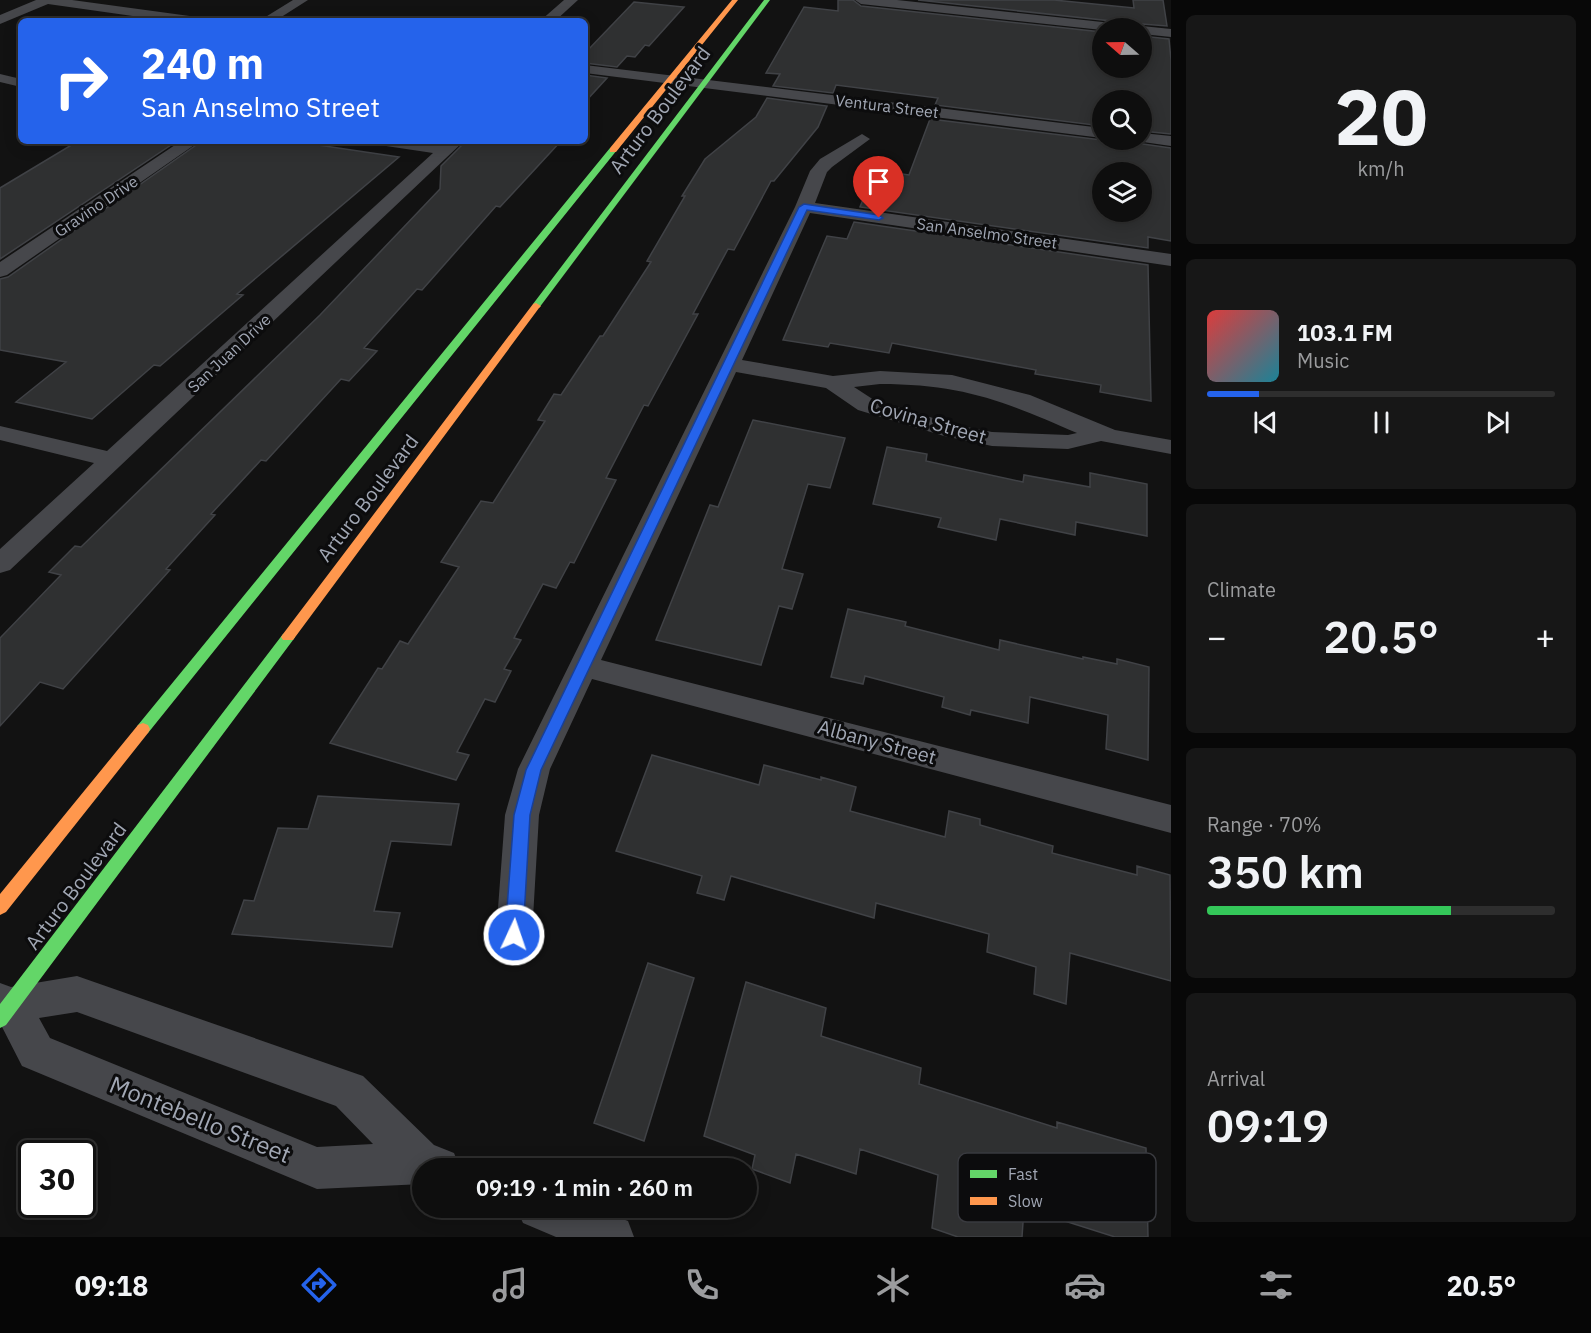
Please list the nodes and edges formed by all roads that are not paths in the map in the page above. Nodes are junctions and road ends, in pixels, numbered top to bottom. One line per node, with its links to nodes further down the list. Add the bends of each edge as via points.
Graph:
1 (46, 0): 7 (street); 10 (street)
2 (302, 0): 8 (street)
3 (572, 0): 9 (street)
4 (735, 0): 16 (street, Arturo Boulevard)
5 (767, 0): 18 (street, Arturo Boulevard)
6 (861, 0): 11 (street)
7 (175, 18)
8 (271, 18)
9 (551, 18)
10 (0, 20)
11 (1092, 25)
12 (1152, 31): 13 (street)
13 (1171, 33)
14 (588, 69): 16 (street, Ventura Street)
15 (0, 78): 17 (street)
16 (672, 79): 18 (street, Ventura Street); 38 (street, Arturo Boulevard)
17 (18, 82)
18 (704, 83): 19 (street, Ventura Street); 40 (street, Arturo Boulevard)
19 (1092, 132)
20 (862, 139): 26 (street, via 819,171)
21 (1152, 139): 22 (street)
22 (1171, 141)
23 (188, 144): 28 (street, Gravino Drive)
24 (425, 144): 25 (street)
25 (451, 146): 34 (street, San Juan Drive)
26 (804, 207): 27 (street, San Anselmo Street); 29 (street)
27 (1171, 260)
28 (0, 271)
29 (728, 364): 30 (street, Covina Street); 36 (street)
30 (832, 383): 32 (street, Covina Street, via 889,376 973,386 1022,400); 32 (street, Covina Street, via 866,405 992,439 1068,442)
31 (0, 433): 34 (street)
32 (1101, 434): 33 (street, Covina Street)
33 (1171, 447)
34 (114, 459): 35 (street, San Juan Drive)
35 (0, 564)
36 (583, 666): 37 (street, Albany Street); 39 (street, via 534,770 522,815)
37 (1171, 819)
38 (0, 907)
39 (514, 935)
40 (4, 1008): 41 (street, Montebello Street, via 77,994 349,1090); 42 (street, Montebello Street, via 36,1052 317,1168)
41 (422, 1158)
42 (412, 1165)
43 (564, 1218): 44 (street)
44 (612, 1237)

